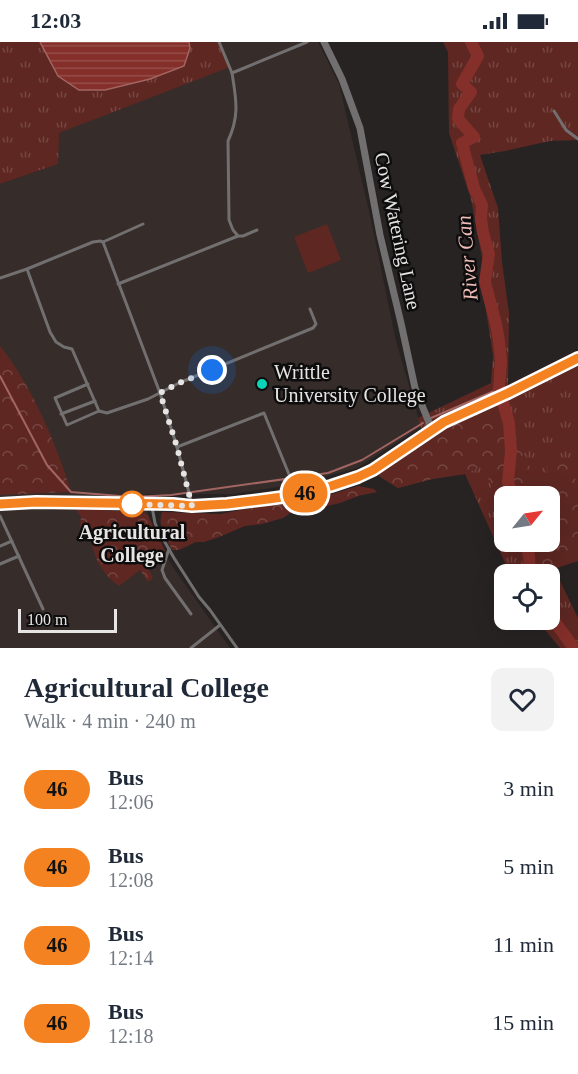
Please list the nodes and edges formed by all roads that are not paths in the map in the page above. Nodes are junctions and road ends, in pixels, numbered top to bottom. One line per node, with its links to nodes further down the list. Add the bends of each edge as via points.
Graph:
1 (219, 42): 4 (lane)
2 (307, 42): 4 (lane)
3 (324, 42): 21 (street, Cow Watering Lane, via 360,129 415,388)
4 (232, 73): 9 (lane, via 237,106 228,141 229,220)
5 (554, 111): 6 (lane, via 566,130)
6 (578, 139)
7 (143, 225): 10 (lane)
8 (256, 230): 9 (lane)
9 (238, 236): 13 (lane)
10 (103, 242): 11 (lane, via 93,242); 13 (lane)
11 (27, 269): 12 (lane); 16 (lane, via 50,332 56,342 72,349)
12 (0, 278)
13 (118, 284): 17 (lane)
14 (310, 309): 17 (lane, via 316,324 313,328)
15 (578, 358): 21 (street)
16 (88, 384): 18 (lane); 20 (lane, via 55,398)
17 (160, 393): 19 (lane, via 107,413); 22 (lane)
18 (94, 401): 19 (lane); 20 (lane)
19 (99, 411): 20 (lane, via 67,425)
20 (61, 414)
21 (432, 430): 23 (street, via 373,470)
22 (177, 447): 23 (lane, via 264,413); 24 (lane)
23 (297, 495): 24 (street, via 227,504)
24 (191, 501): 26 (street)
25 (0, 504): 26 (street)
26 (153, 504): 32 (lane, via 155,523)
27 (0, 516): 28 (lane)
28 (4, 525): 29 (lane); 30 (lane)
29 (0, 528)
30 (12, 541): 31 (lane); 33 (lane)
31 (0, 546)
32 (169, 549): 36 (lane, via 162,570); 37 (lane)
33 (19, 556): 34 (lane); 35 (lane)
34 (0, 564)
35 (43, 609)
36 (191, 614)
37 (220, 625): 38 (lane); 39 (lane)
38 (191, 648)
39 (237, 648)

